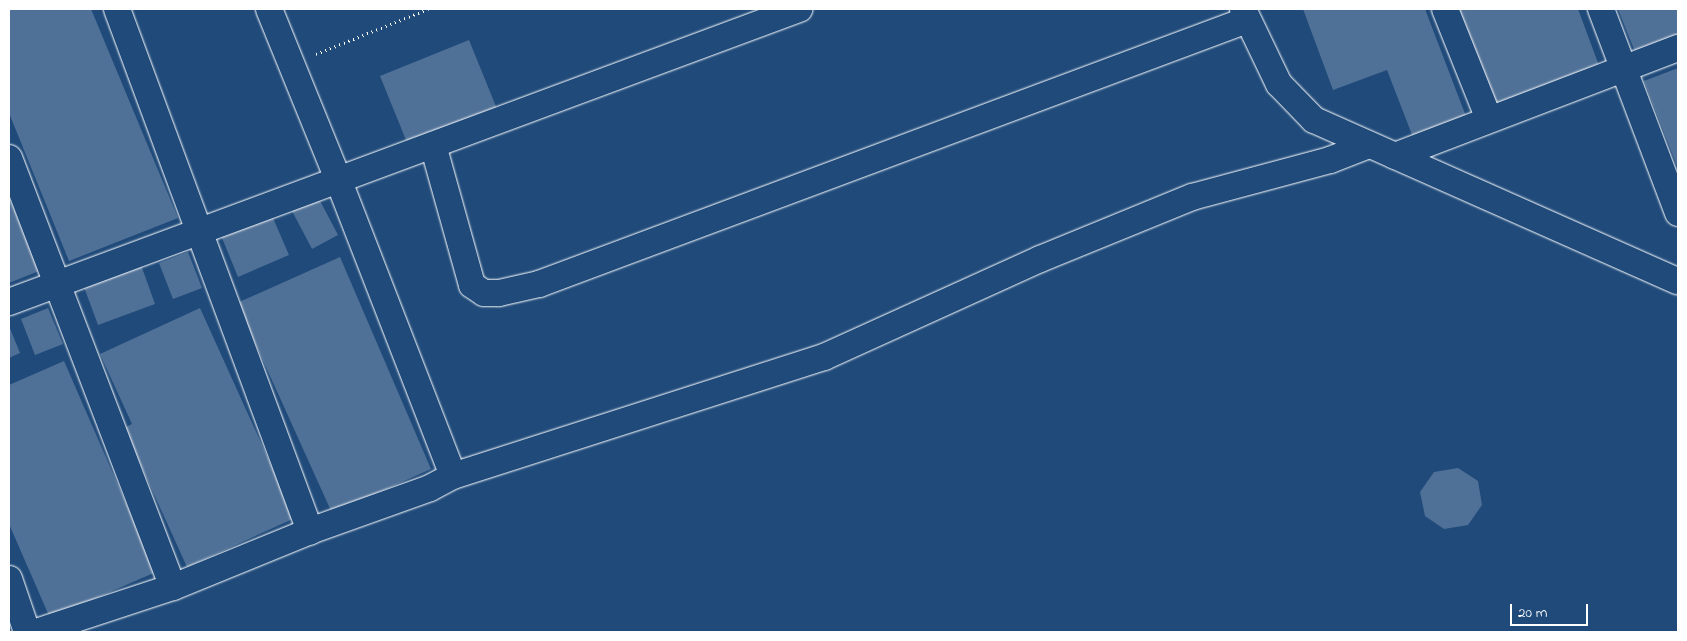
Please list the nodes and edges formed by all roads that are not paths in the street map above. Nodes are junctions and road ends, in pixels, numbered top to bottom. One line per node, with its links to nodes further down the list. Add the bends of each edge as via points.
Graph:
1 (117, 9): 16 (street)
2 (269, 9): 14 (street)
3 (799, 9): 10 (street)
4 (1445, 9): 9 (street)
5 (1601, 9): 8 (street)
6 (1245, 14): 10 (street, via 539,284 499,293 484,293 472,285); 11 (street, via 1279,84 1314,120)
7 (1678, 48): 8 (street)
8 (1623, 69): 9 (street); 15 (street)
9 (1489, 119): 12 (street)
10 (433, 144): 14 (street)
11 (1369, 145): 12 (street); 20 (street, via 1330,160 1192,197 1040,260 824,357)
12 (1395, 156): 17 (street)
13 (9, 158): 18 (street)
14 (338, 179): 16 (street); 20 (street)
15 (1678, 213)
16 (200, 231): 18 (street); 21 (street)
17 (1678, 281)
18 (56, 284): 19 (street); 23 (street)
19 (9, 302)
20 (453, 476): 21 (street, via 430,488)
21 (310, 531): 23 (street)
22 (9, 579): 24 (street)
23 (173, 587): 25 (street)
24 (27, 632)
25 (36, 632)

